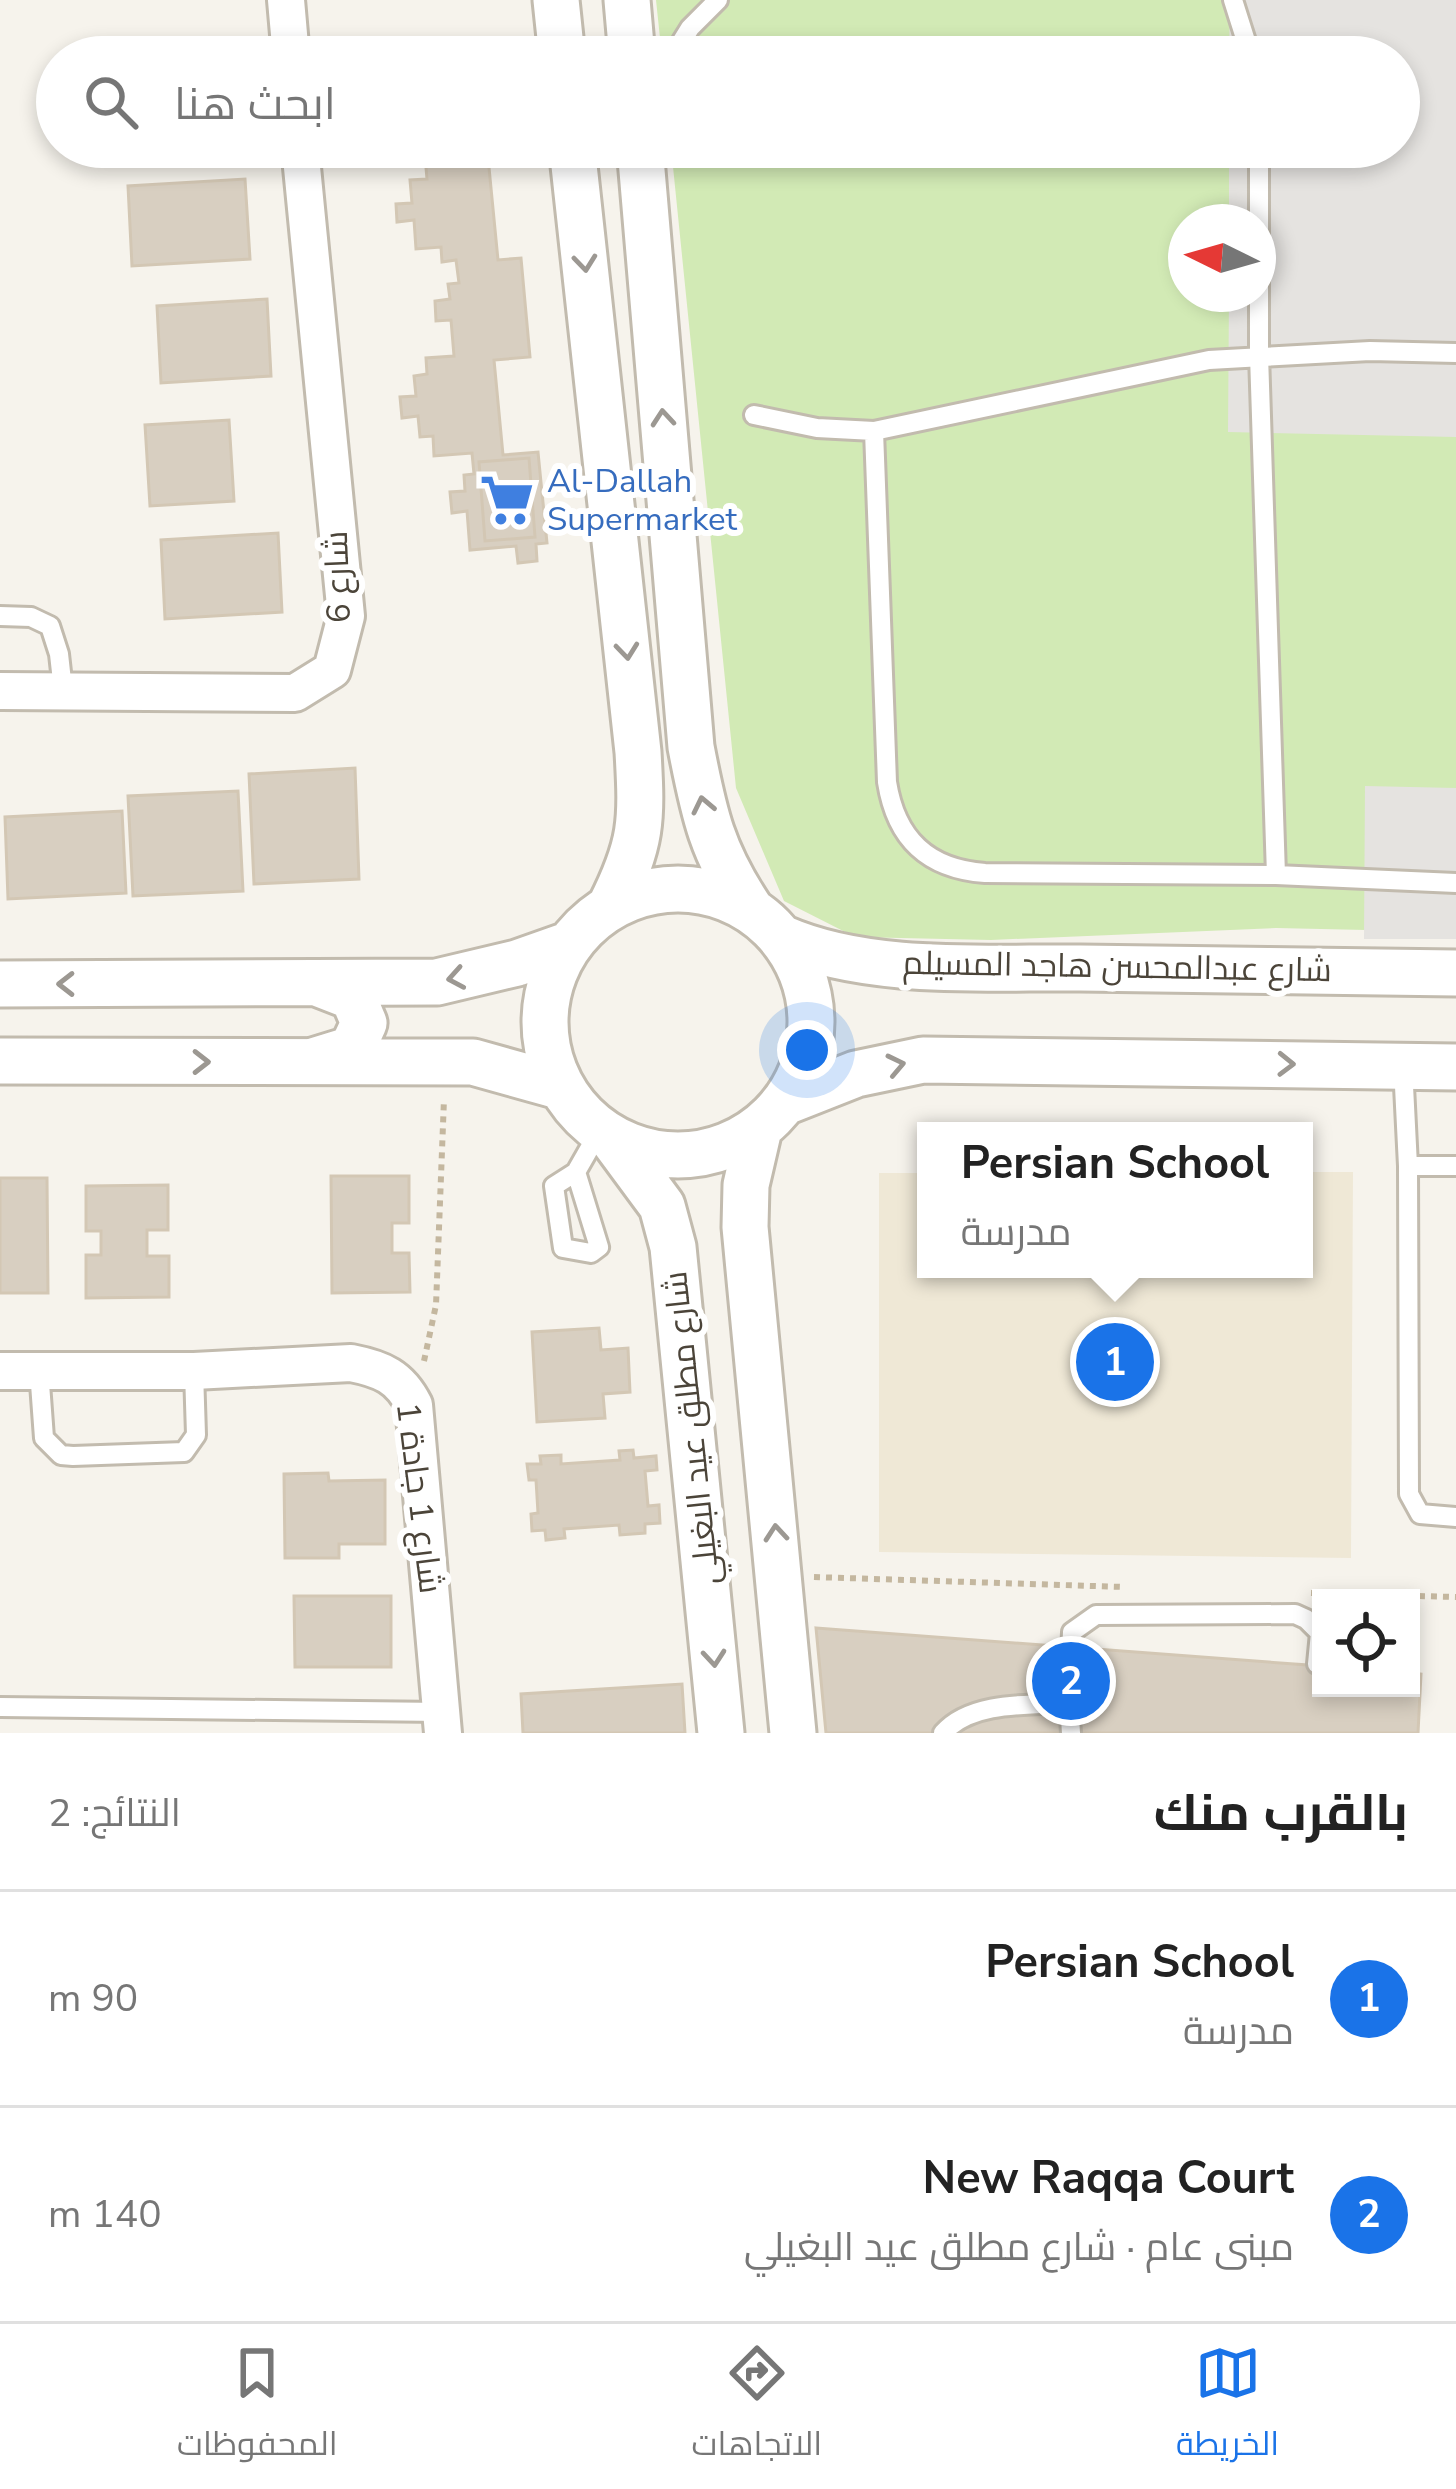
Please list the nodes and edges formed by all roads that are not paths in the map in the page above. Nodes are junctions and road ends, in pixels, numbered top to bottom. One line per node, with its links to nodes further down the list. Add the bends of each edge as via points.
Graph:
1 (286, 0): 6 (street)
2 (556, 0): 7 (street)
3 (627, 0): 8 (street)
4 (718, 0): 9 (lane)
5 (1233, 0): 10 (lane)
6 (289, 36)
7 (560, 36)
8 (630, 36)
9 (685, 36)
10 (1244, 36)
11 (302, 168): 20 (street, شارع 6, via 346,616 332,670 295,693)
12 (574, 168): 24 (street, one-way to 24, via 642,821)
13 (642, 168): 25 (street, one-way to 13, via 722,866 691,747)
14 (1259, 168): 16 (lane)
15 (1456, 353): 16 (lane)
16 (1259, 355): 18 (lane); 22 (lane)
17 (754, 415): 18 (lane)
18 (874, 431): 22 (lane, via 887,782 891,807 916,849 973,873)
19 (0, 616): 20 (lane, via 50,626)
20 (63, 690): 21 (street, شارع 6)
21 (0, 691)
22 (1276, 874): 23 (lane)
23 (1456, 883)
24 (610, 907): 25 (street, via 681,888 718,894); 26 (street)
25 (766, 924): 27 (street, شارع عبدالمحسن هاجد المسيلم, via 818,954 866,961); 35 (street, via 803,976 811,1019 805,1063)
26 (568, 945): 28 (street, one-way to 28, via 437,982); 34 (street, via 544,1015)
27 (1456, 973)
28 (315, 982): 29 (street, one-way to 29); 31 (street, via 353,997 364,1023 352,1049)
29 (0, 984)
30 (0, 1061): 31 (street, one-way to 31)
31 (304, 1063): 34 (street, via 473,1062)
32 (1403, 1066): 33 (street); 35 (street, one-way to 32, via 856,1074 922,1060); 37 (lane)
33 (1456, 1067)
34 (560, 1086): 36 (street)
35 (772, 1116): 36 (street, via 726,1148 688,1157 650,1154); 49 (street, one-way to 35, via 745,1227 750,1156)
36 (607, 1136): 39 (lane); 48 (street, شارع مطلق عيد البغيلي, one-way to 48, via 662,1206 674,1247)
37 (1408, 1166): 38 (lane); 43 (lane, via 1409,1494 1420,1514)
38 (1456, 1166)
39 (576, 1172)
40 (40, 1370): 41 (street, شارع 1 جادة 1); 42 (street, شارع 1 جادة 1); 42 (lane, via 44,1438 74,1456 184,1452 196,1435)
41 (0, 1371)
42 (194, 1371): 47 (street, شارع 1 جادة 1, via 351,1363 405,1386 414,1405)
43 (1456, 1517)
44 (1312, 1627): 45 (lane, via 1272,1611 1096,1615 1072,1632)
45 (1069, 1703): 50 (lane, via 996,1707); 51 (lane)
46 (0, 1707): 47 (lane)
47 (442, 1722)
48 (721, 1733)
49 (794, 1733)
50 (943, 1733)
51 (1070, 1733)

